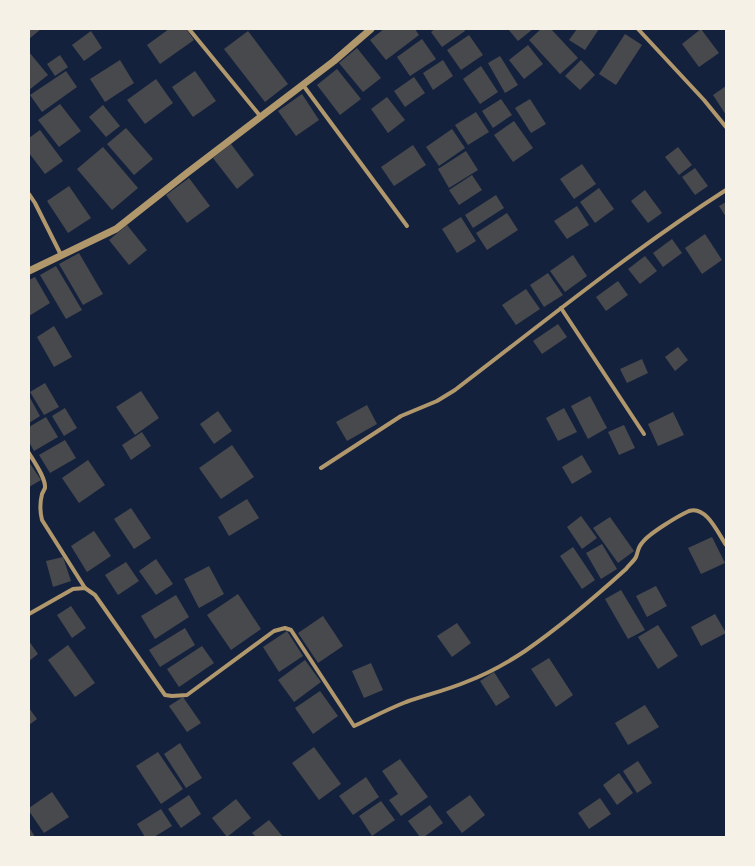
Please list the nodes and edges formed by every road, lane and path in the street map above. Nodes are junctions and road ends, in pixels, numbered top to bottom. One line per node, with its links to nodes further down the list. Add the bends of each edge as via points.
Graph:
1 (189, 29): 5 (street)
2 (371, 29): 4 (street)
3 (638, 29): 6 (street)
4 (303, 85): 5 (street); 9 (street)
5 (261, 117): 10 (street, via 116,229)
6 (726, 127)
7 (726, 190): 12 (street, via 641,248)
8 (29, 194): 10 (street)
9 (407, 226)
10 (61, 255): 11 (street)
11 (29, 271)
12 (561, 308): 13 (street); 15 (street, via 437,401 401,416)
13 (644, 434)
14 (29, 453): 17 (street, via 44,482 40,512 42,520)
15 (321, 468)
16 (726, 545): 17 (street, via 706,515 697,510 690,511 646,538 628,567 594,598 506,664 354,726 291,630 285,628 274,631 186,695 165,695 95,595)
17 (85, 588): 18 (street, via 73,588)
18 (29, 614)

